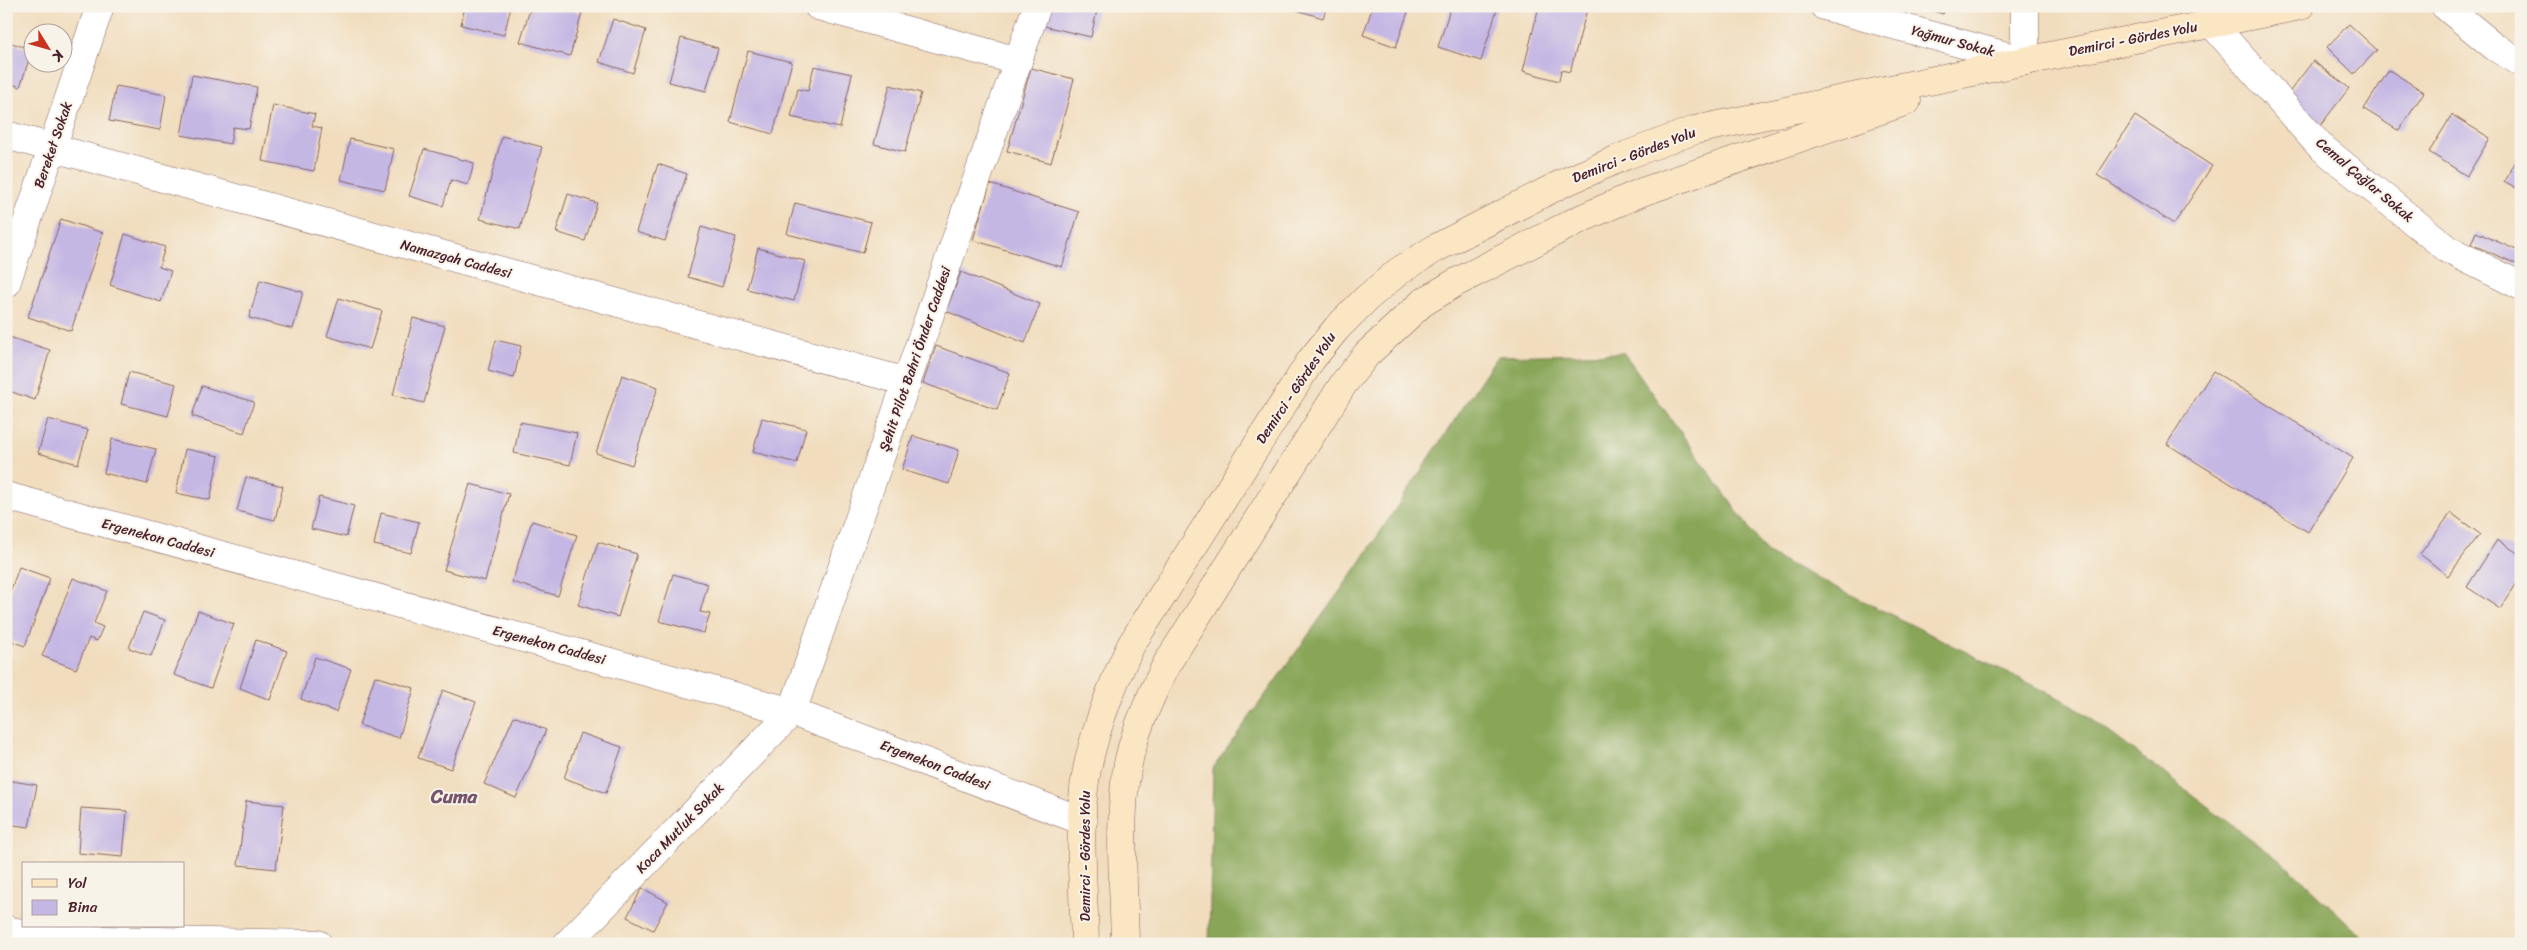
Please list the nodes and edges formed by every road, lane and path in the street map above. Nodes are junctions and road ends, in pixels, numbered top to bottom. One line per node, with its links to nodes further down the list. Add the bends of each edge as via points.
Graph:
1 (100, 6): 13 (street, Bereket Sokak)
2 (818, 6): 9 (street)
3 (1037, 6): 9 (street, Şehit Pilot Bahri Önder Caddesi)
4 (1824, 6): 10 (street, Yağmur Sokak)
5 (2025, 6): 10 (street)
6 (2300, 6): 8 (main road, Demirci - Gördes Yolu)
7 (2445, 6): 11 (street, via 2495,47)
8 (2212, 24): 10 (main road, Demirci - Gördes Yolu); 15 (street, Cemal Çağlar Sokak, via 2320,146 2449,250)
9 (1018, 61): 16 (street, Şehit Pilot Bahri Önder Caddesi)
10 (2025, 61): 19 (main road, Demirci - Gördes Yolu, via 1695,130 1562,184 1436,248 1399,271 1337,328 1312,360 1131,646 1110,691 1096,733 1086,776); 24 (main road, Demirci - Gördes Yolu, via 1642,192 1578,220 1455,283 1422,303 1394,327 1344,383 1166,665 1147,705 1125,782 1122,821)
11 (2521, 63)
12 (6, 135): 13 (street, Namazgah Caddesi)
13 (52, 148): 14 (street, Bereket Sokak); 16 (street, Namazgah Caddesi)
14 (6, 284)
15 (2521, 286)
16 (907, 382): 18 (street, Şehit Pilot Bahri Önder Caddesi)
17 (6, 496): 18 (street, Ergenekon Caddesi)
18 (792, 712): 19 (street, Ergenekon Caddesi); 22 (street, Koca Mutluk Sokak)
19 (1083, 821): 23 (main road, Demirci - Gördes Yolu)
20 (6, 930): 21 (street, via 52,939)
21 (318, 944)
22 (567, 944)
23 (1085, 944)
24 (1125, 944)

